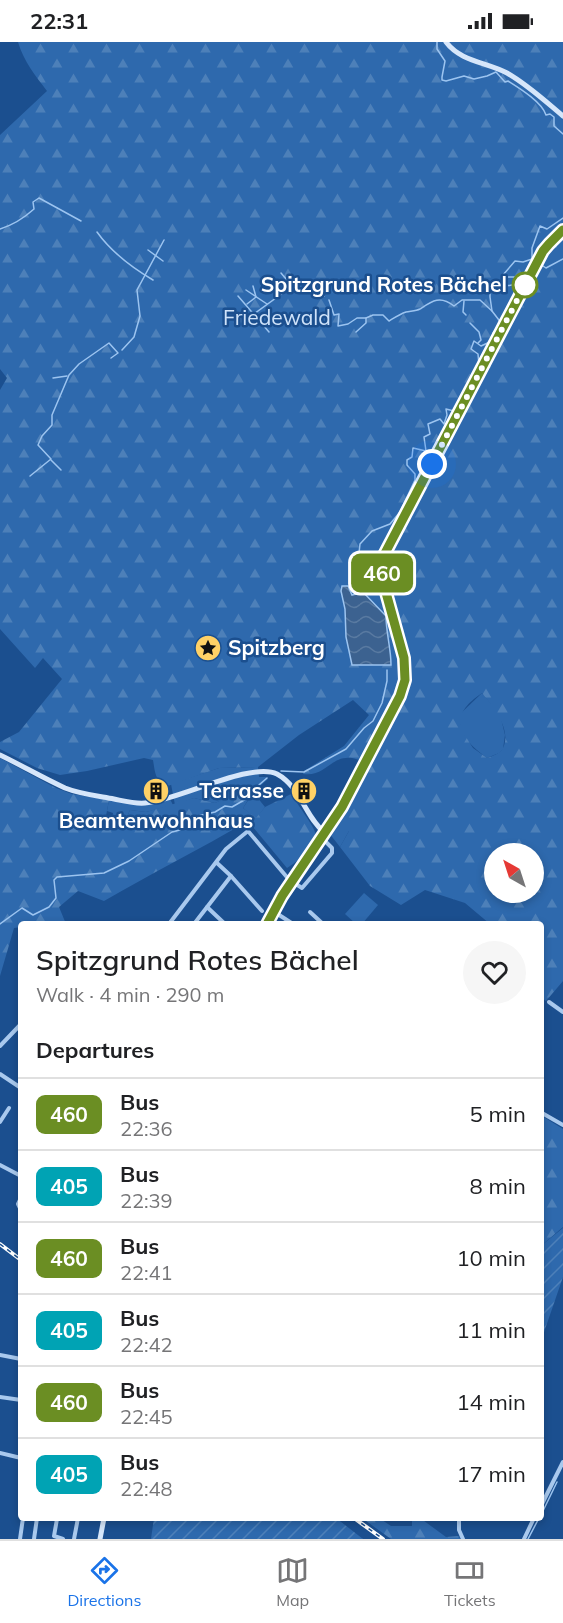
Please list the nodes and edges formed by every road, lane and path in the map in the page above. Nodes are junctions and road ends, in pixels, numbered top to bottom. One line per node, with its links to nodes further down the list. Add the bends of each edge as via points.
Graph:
1 (446, 42): 2 (street, via 464,57 489,64 518,80)
2 (563, 116)
3 (563, 230): 5 (street, via 543,251 383,557 382,578 404,658 404,683 352,789)
4 (0, 754): 5 (street, via 66,788 135,803 147,803 253,772 271,772 296,791)
5 (324, 836): 8 (street); 8 (street, via 332,853 302,888)
6 (217, 863): 7 (street); 8 (street, via 226,849 248,831); 13 (street)
7 (231, 876): 9 (street); 10 (street)
8 (291, 881): 11 (street)
9 (207, 907): 14 (street); 15 (street)
10 (262, 911)
11 (273, 911): 16 (street); 17 (street)
12 (310, 912): 18 (street)
13 (171, 921)
14 (196, 921)
15 (222, 921)
16 (268, 921)
17 (288, 921)
18 (320, 921)
19 (549, 1002): 20 (street)
20 (563, 1012)
21 (18, 1027): 22 (street)
22 (0, 1046)
23 (0, 1074): 24 (street)
24 (18, 1086)
25 (9, 1108): 27 (street)
26 (544, 1114): 28 (street)
27 (0, 1122)
28 (563, 1125)
29 (0, 1166): 30 (street)
30 (18, 1173)
31 (0, 1355): 32 (street)
32 (18, 1358)
33 (0, 1397): 34 (street)
34 (18, 1400)
35 (0, 1453): 36 (street)
36 (18, 1457)
37 (563, 1462): 38 (street)
38 (557, 1474): 39 (street); 40 (street)
39 (563, 1475)
40 (544, 1500)
41 (23, 1521): 48 (street)
42 (37, 1521): 49 (street)
43 (57, 1521): 50 (street, via 54,1536)
44 (77, 1521): 51 (street)
45 (103, 1521): 52 (street)
46 (459, 1521): 53 (street)
47 (533, 1521): 54 (street)
48 (20, 1539)
49 (34, 1539)
50 (63, 1539)
51 (74, 1539)
52 (100, 1539)
53 (463, 1539)
54 (524, 1539)

